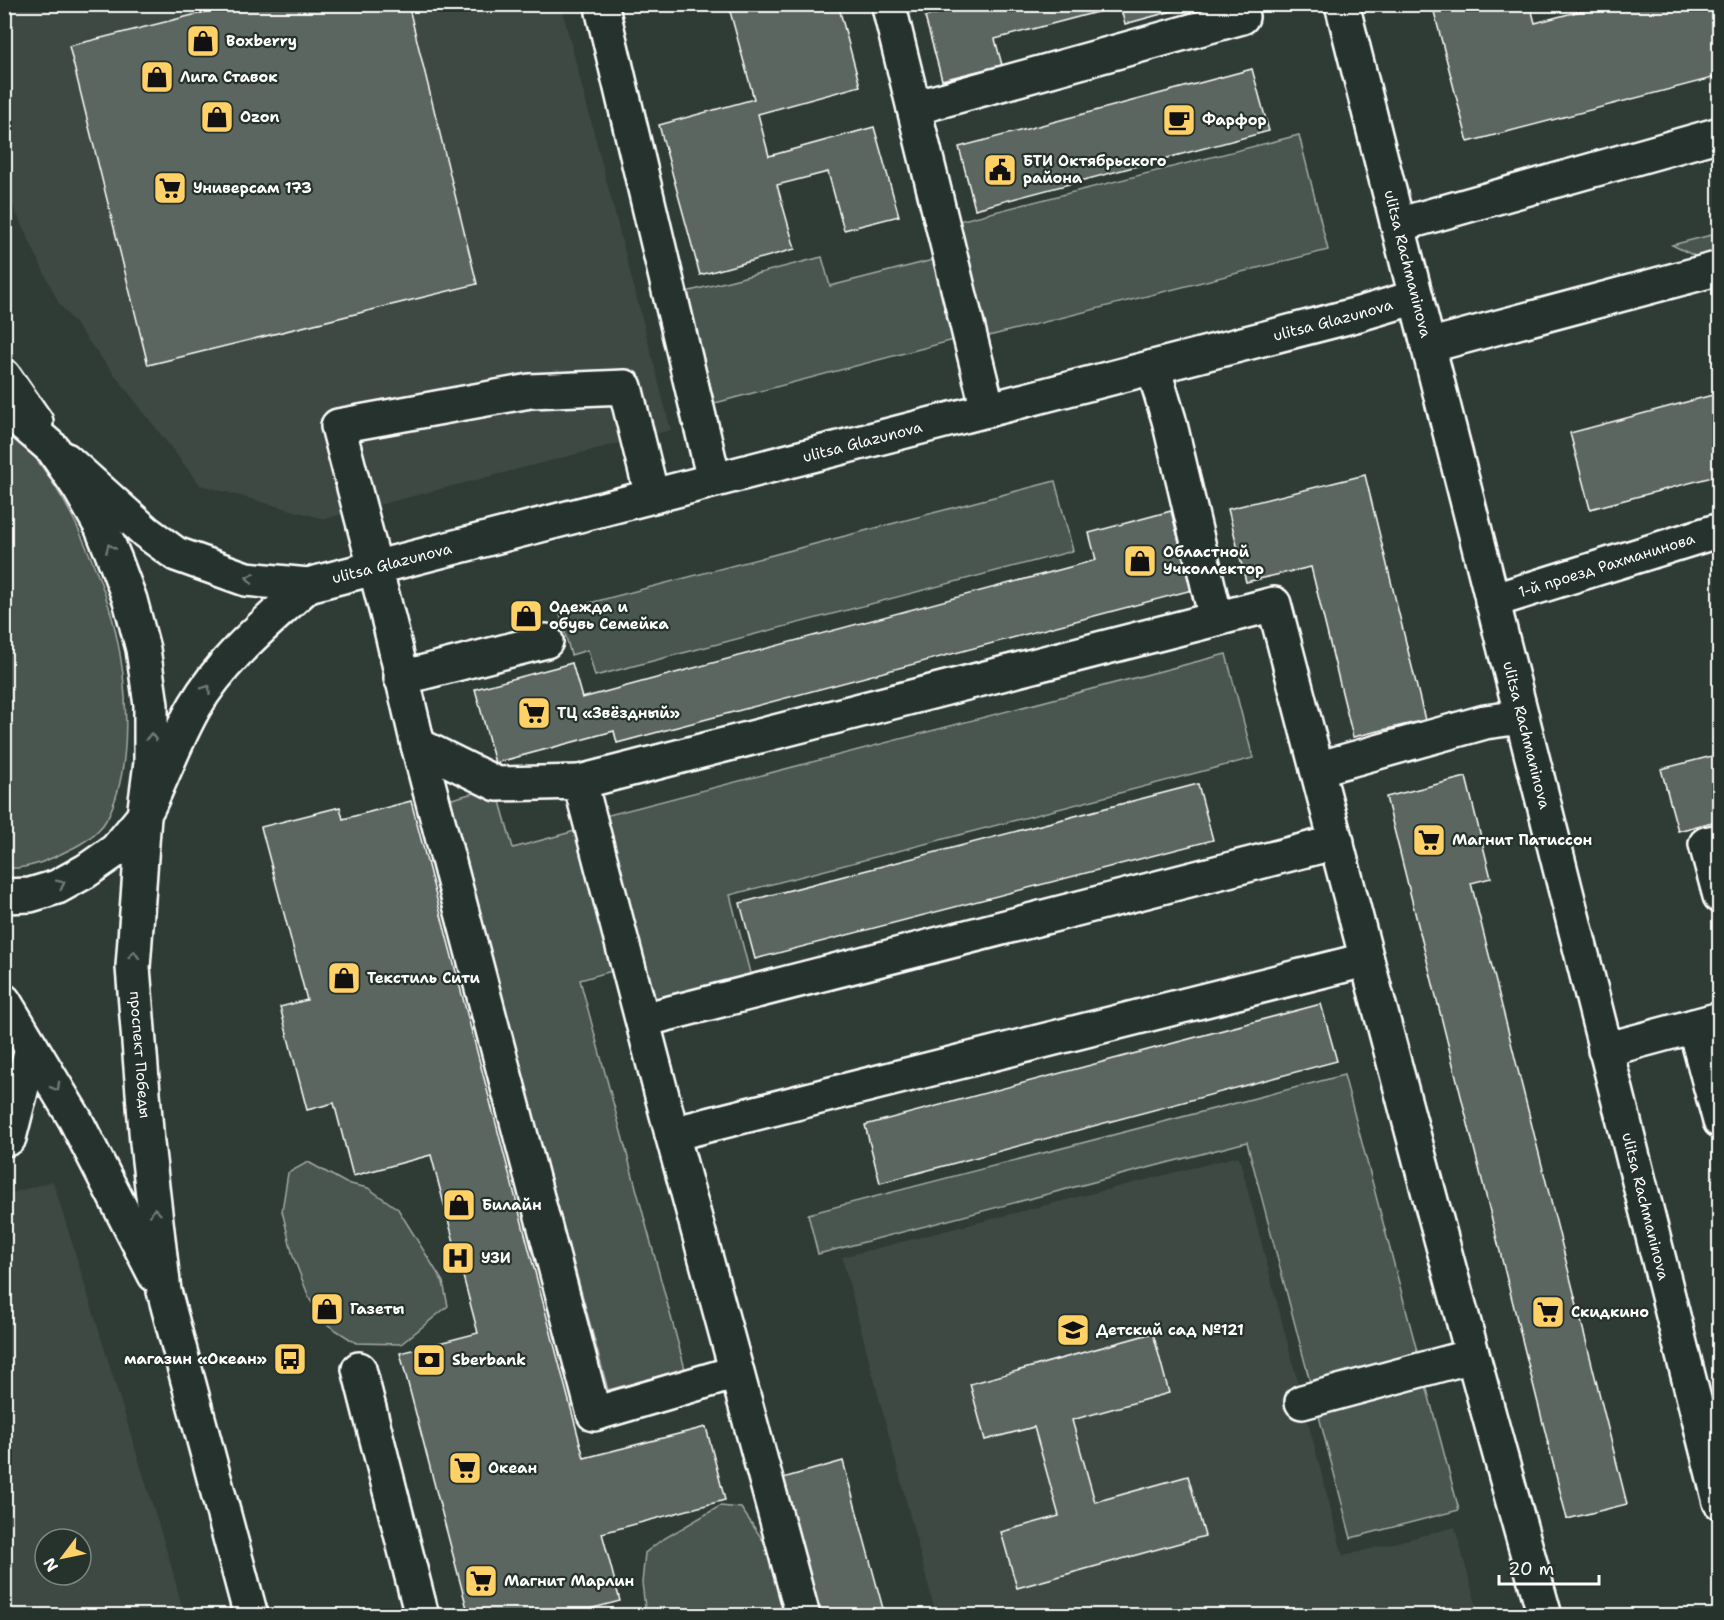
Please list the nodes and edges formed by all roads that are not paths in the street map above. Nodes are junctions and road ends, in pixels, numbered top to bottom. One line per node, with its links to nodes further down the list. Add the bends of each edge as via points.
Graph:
1 (893, 4): 5 (street, via 890,11)
2 (1238, 4): 5 (street, via 1242,17)
3 (1342, 4): 7 (street, ulitsa Rachmaninova)
4 (603, 12): 16 (street)
5 (914, 108): 14 (street)
6 (1719, 134): 7 (street)
7 (1398, 225): 9 (street, ulitsa Rachmaninova)
8 (1719, 268): 10 (street)
9 (1416, 297): 10 (street, ulitsa Rachmaninova); 11 (street, ulitsa Glazunova)
10 (1428, 346): 21 (street, ulitsa Rachmaninova)
11 (1153, 367): 14 (street, ulitsa Glazunova); 22 (street)
12 (4, 376): 15 (street)
13 (4, 407): 15 (street)
14 (988, 410): 16 (street, ulitsa Glazunova)
15 (53, 449): 20 (street, ulitsa Glazunova, one-way to 15, via 246,579 176,554); 29 (street, проспект Победы, one-way to 15, via 151,763 151,705 143,649 130,600 101,526)
16 (714, 480): 17 (street, ulitsa Glazunova)
17 (652, 496): 19 (street, ulitsa Glazunova); 19 (street, via 625,387 530,391 338,426)
18 (1719, 530): 21 (street, 1-й проезд Рахманинова)
19 (374, 568): 20 (street, ulitsa Glazunova); 24 (street)
20 (308, 585): 29 (street, ulitsa Glazunova, one-way to 20, via 195,706 237,651)
21 (1492, 601): 25 (street, ulitsa Rachmaninova)
22 (1216, 620): 27 (street, via 1274,604); 28 (street)
23 (546, 641): 24 (street)
24 (401, 678): 26 (street)
25 (1522, 717): 27 (street, via 1485,722); 39 (street, ulitsa Rachmaninova)
26 (418, 745): 28 (street, via 496,784); 46 (street, via 594,1414)
27 (1317, 769): 31 (street)
28 (579, 782): 36 (street)
29 (144, 816): 32 (street, one-way to 29, via 30,895 57,887 86,871 116,850); 43 (street, проспект Победы, one-way to 29, via 133,967)
30 (1719, 841): 33 (street, via 1706,844)
31 (1336, 842): 34 (street); 36 (street)
32 (4, 896)
33 (1719, 896)
34 (1365, 960): 41 (street); 44 (street)
35 (4, 1001): 38 (street, проспект Победы)
36 (643, 1020): 41 (street)
37 (1707, 1022): 39 (street); 40 (street)
38 (32, 1048): 42 (street, via 9,1138); 43 (street, проспект Победы, one-way to 43, via 75,1119)
39 (1605, 1050): 48 (street, ulitsa Rachmaninova)
40 (1719, 1121)
41 (672, 1134): 46 (street)
42 (4, 1139)
43 (164, 1292): 50 (street, проспект Победы)
44 (1472, 1356): 47 (street); 53 (street)
45 (359, 1369): 51 (street)
46 (737, 1372): 52 (street)
47 (1302, 1402)
48 (1713, 1449): 49 (street, ulitsa Rachmaninova)
49 (1719, 1502)
50 (251, 1616)
51 (422, 1616)
52 (803, 1616)
53 (1545, 1616)

